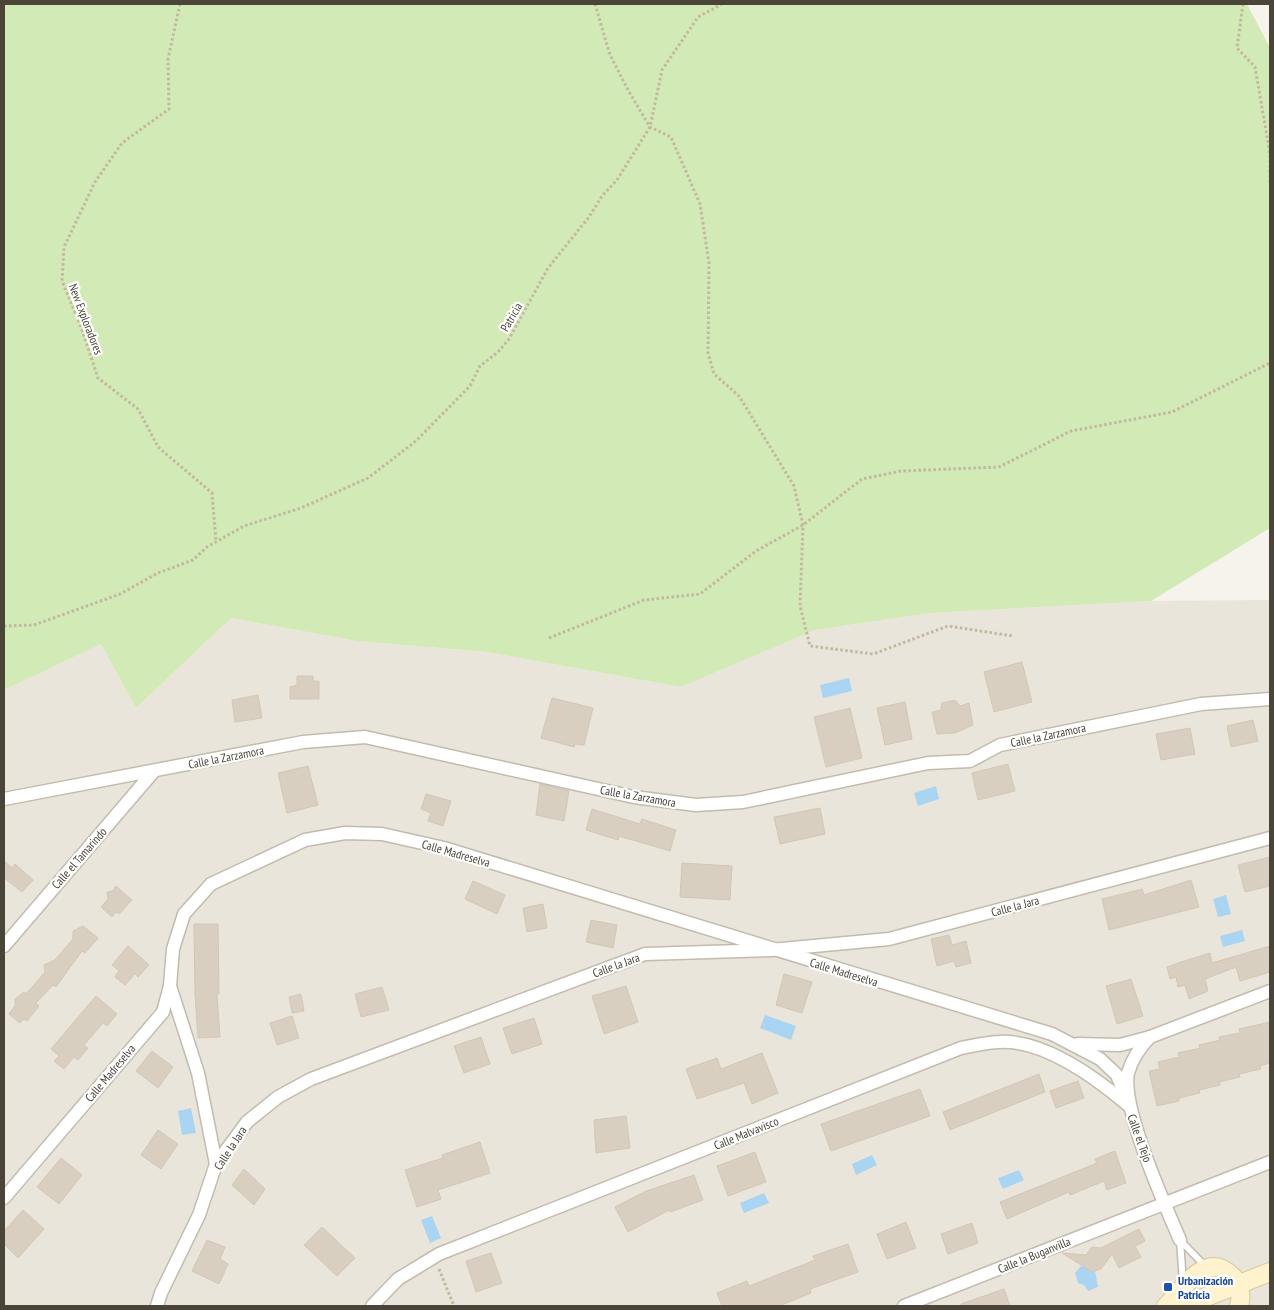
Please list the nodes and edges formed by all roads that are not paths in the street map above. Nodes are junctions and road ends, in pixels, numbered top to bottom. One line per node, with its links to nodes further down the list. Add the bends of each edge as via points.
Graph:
1 (1270, 698): 2 (street, Calle la Zarzamora, via 1201,704 1000,745 970,761 928,764 743,802 696,805 634,797 365,737 303,742)
2 (154, 771): 3 (street, Calle la Zarzamora); 5 (street, Calle el Tamarindo)
3 (4, 799)
4 (1270, 838): 6 (street, Calle la Jara, via 889,939)
5 (4, 946)
6 (771, 950): 7 (street, Calle Madreselva, via 444,848 382,834 345,832 305,840 211,884 184,914 174,949); 10 (street, Calle Madreselva, via 1052,1034); 13 (street, Calle la Jara, via 645,954 311,1079 278,1097 247,1122)
7 (170, 986): 13 (street, via 198,1073); 14 (street, Calle Madreselva, via 163,1012)
8 (1270, 991): 9 (street, Calle Madreselva)
9 (1150, 1037): 10 (street, Calle Madreselva, via 1120,1045); 11 (street, Calle el Tejo, via 1139,1048 1128,1073)
10 (1071, 1043): 11 (street, Calle Madreselva, via 1100,1059 1118,1075)
11 (1129, 1105): 15 (street, Calle el Tejo); 24 (street, Calle Malvavisco, via 1100,1082 1060,1058 1029,1046 1001,1041 961,1048 434,1257 398,1279)
12 (1270, 1162): 15 (street, Calle la Buganvilla)
13 (216, 1164): 23 (street, Calle la Jara, via 199,1215)
14 (4, 1198)
15 (1164, 1203): 16 (street, Calle el Tejo); 25 (street, Calle la Buganvilla)
16 (1180, 1240): 17 (lane); 21 (lane)
17 (1207, 1268): 18 (main road); 21 (main road, via 1190,1277)
18 (1225, 1271): 19 (main road); 20 (main road)
19 (1270, 1272): 20 (main road); 22 (main road)
20 (1238, 1285): 21 (main road); 22 (main road)
21 (1184, 1302): 26 (main road)
22 (1239, 1304)
23 (157, 1306)
24 (372, 1306)
25 (904, 1306)
26 (1166, 1306)

